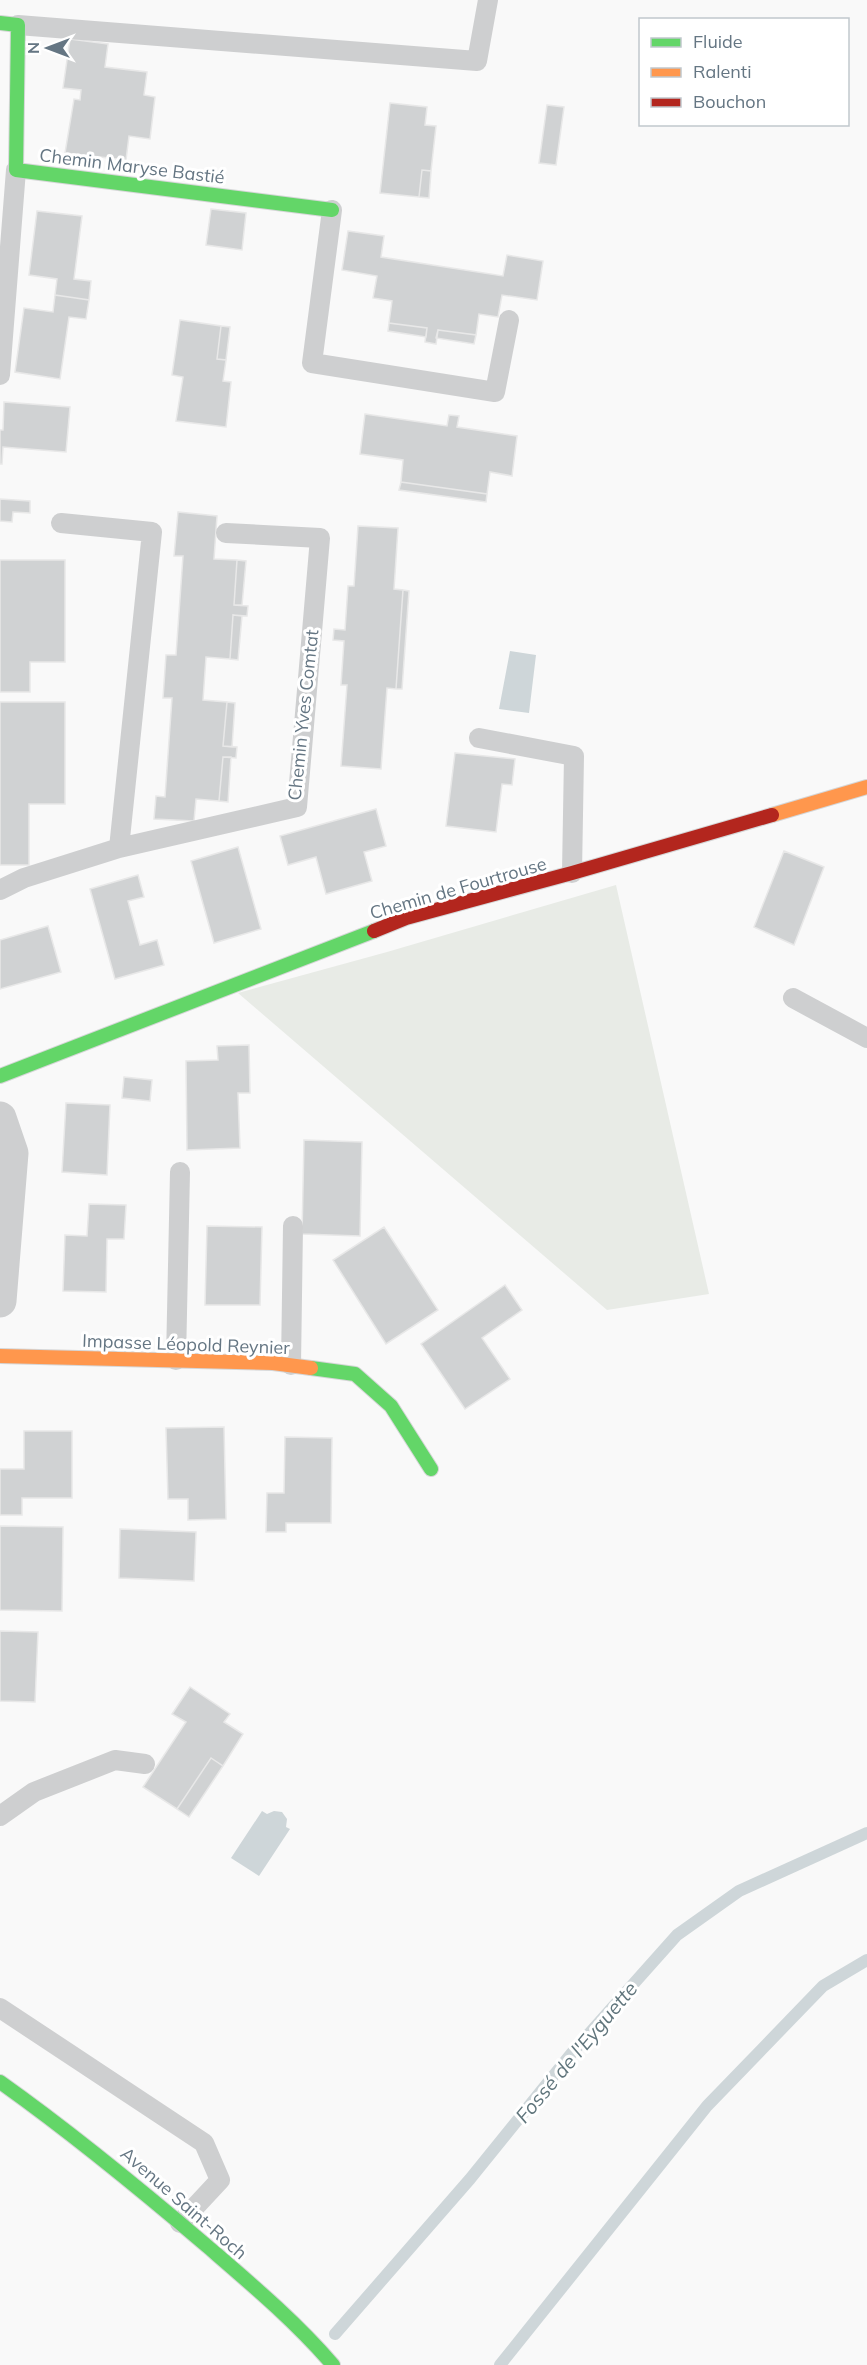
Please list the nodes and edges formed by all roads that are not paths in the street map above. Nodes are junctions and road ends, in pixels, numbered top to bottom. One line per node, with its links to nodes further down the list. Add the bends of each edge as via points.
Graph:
1 (488, 0): 2 (lane, via 477,61)
2 (9, 24): 3 (street, Chemin Maryse Bastié)
3 (16, 170): 4 (street, Chemin Maryse Bastié); 6 (lane)
4 (332, 210): 5 (lane, via 312,363 495,392)
5 (509, 320)
6 (0, 375)
7 (62, 523): 11 (lane, via 152,532)
8 (226, 533): 11 (lane, Chemin Yves Comtat, via 320,537 297,807)
9 (479, 738): 12 (lane, via 574,756)
10 (867, 787): 12 (street, Chemin de Fourtrouse)
11 (119, 848): 13 (lane, Chemin Yves Comtat, via 24,878)
12 (572, 873): 16 (street, Chemin de Fourtrouse, via 406,918)
13 (0, 890)
14 (793, 998): 15 (lane)
15 (867, 1038)
16 (0, 1076)
17 (0, 1118): 20 (street, via 12,1153)
18 (180, 1172): 22 (lane)
19 (293, 1226): 23 (lane)
20 (0, 1301)
21 (0, 1356): 22 (street, Impasse Léopold Reynier)
22 (176, 1360): 23 (street, Impasse Léopold Reynier)
23 (291, 1365): 24 (street, Impasse Léopold Reynier, via 355,1374 391,1406)
24 (431, 1469)
25 (145, 1764): 26 (lane, via 115,1760 34,1792)
26 (0, 1816)
27 (0, 2008): 29 (lane, via 204,2143 220,2180)
28 (0, 2082): 29 (street, Avenue Saint-Roch, via 98,2153)
29 (180, 2223): 30 (street, Avenue Saint-Roch, via 252,2285)
30 (333, 2365)

